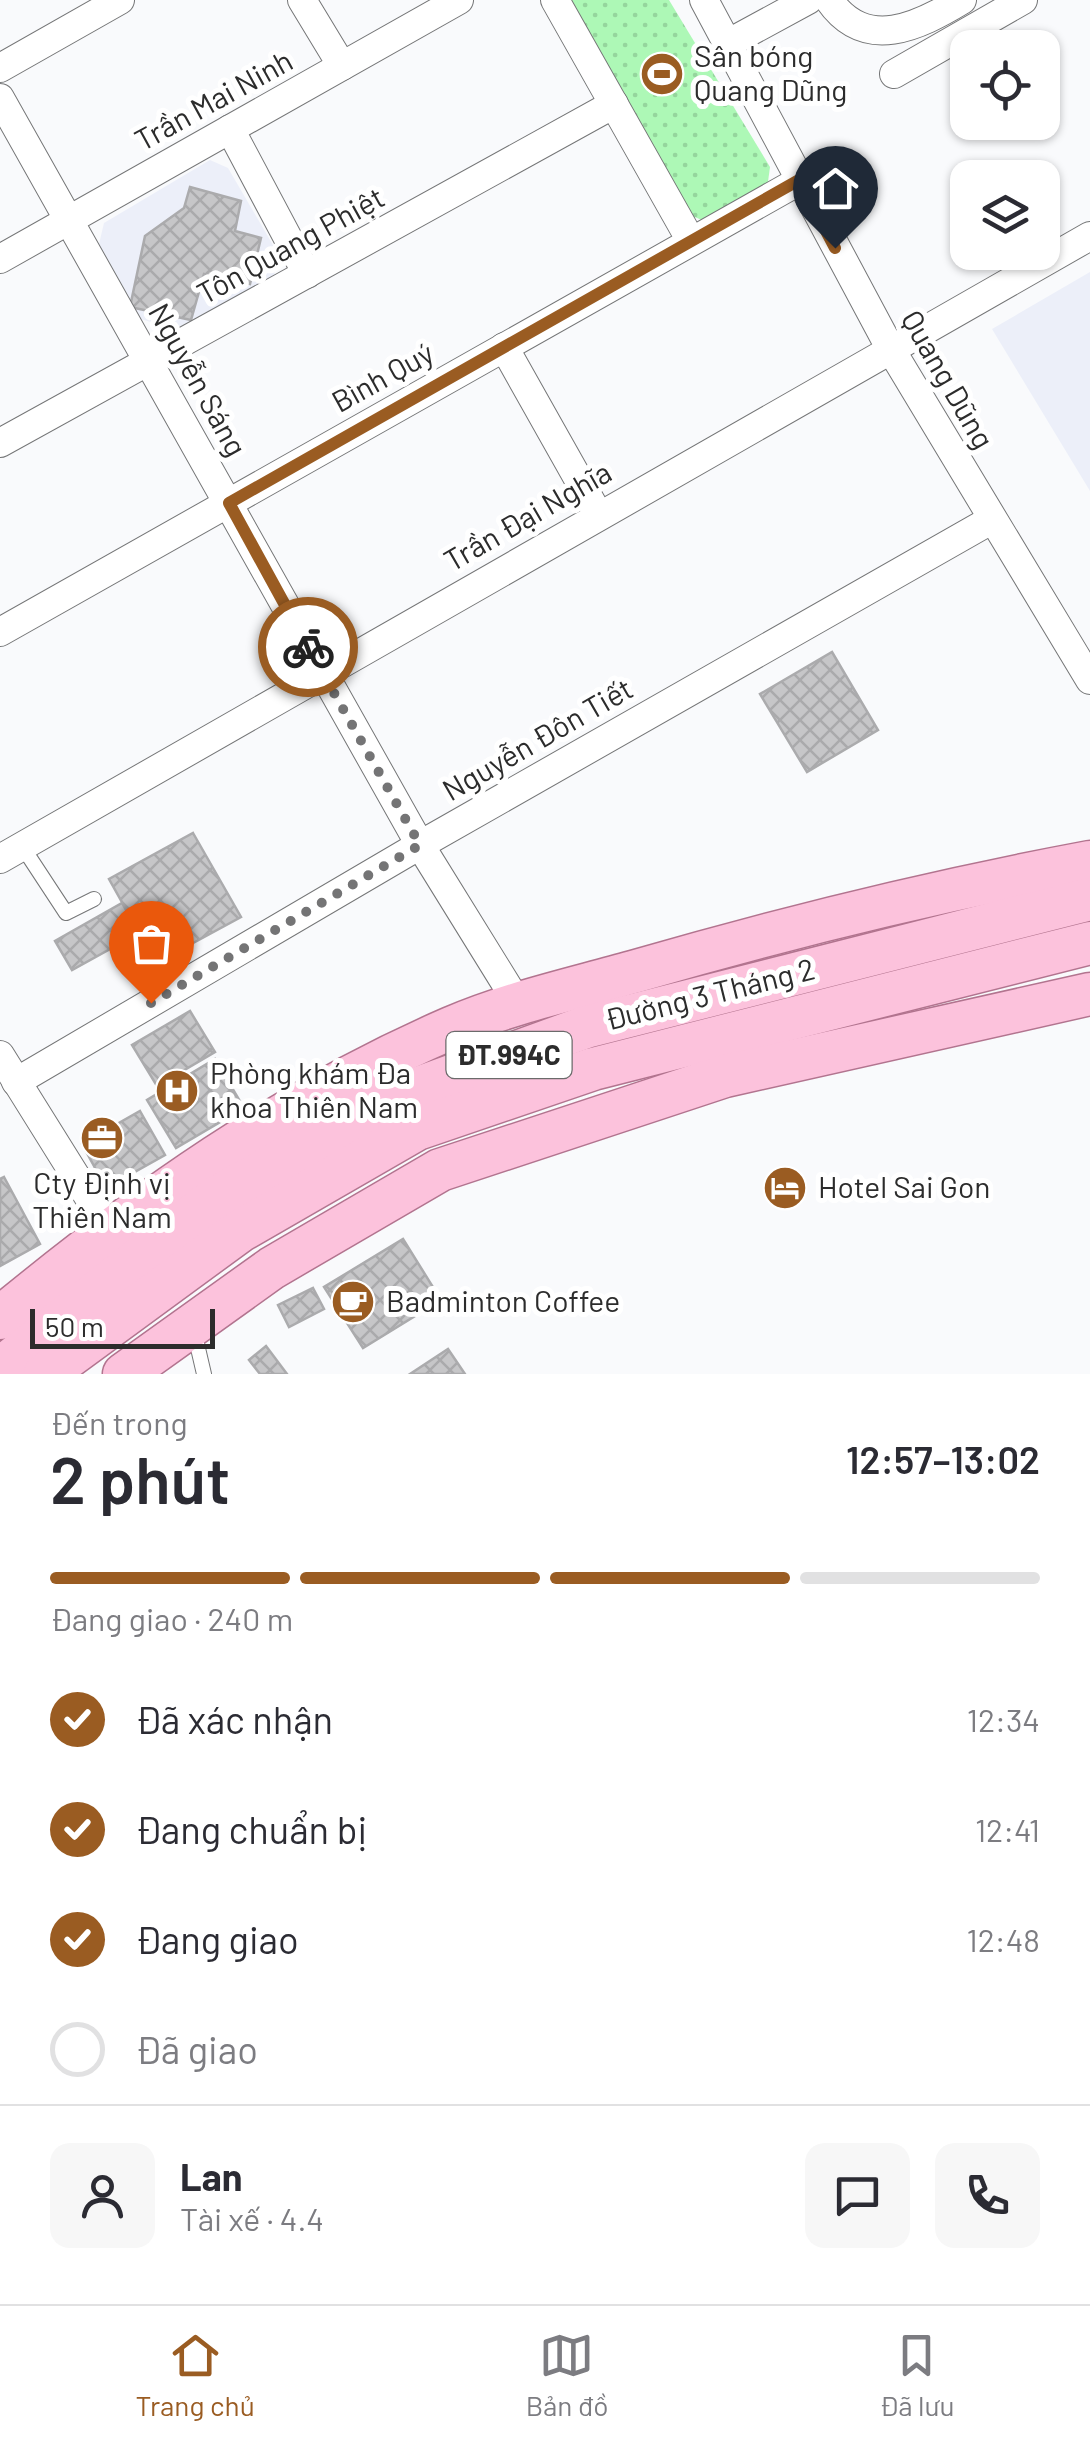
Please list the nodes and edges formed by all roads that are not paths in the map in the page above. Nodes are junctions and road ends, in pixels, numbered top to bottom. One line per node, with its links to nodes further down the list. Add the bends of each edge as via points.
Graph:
1 (120, 0): 12 (street)
2 (302, 0): 11 (street)
3 (460, 0): 11 (street, Trần Mai Ninh)
4 (555, 0): 15 (street)
5 (704, 0): 10 (street, Quang Dũng)
6 (808, 0): 10 (street)
7 (829, 0): 8 (street, via 856,25 887,31 917,27)
8 (962, 0)
9 (1023, 0): 13 (street)
10 (727, 44): 17 (street, Quang Dũng)
11 (342, 66): 16 (street, Trần Mai Ninh)
12 (0, 68)
13 (894, 74)
14 (0, 98): 18 (street, Nguyễn Sáng)
15 (614, 104): 20 (street); 22 (street, Tôn Quang Phiệt)
16 (230, 129): 18 (street, Trần Mai Ninh); 22 (street)
17 (799, 180): 20 (street, Bình Quý); 24 (street, Quang Dũng)
18 (70, 219): 21 (street, Trần Mai Ninh); 25 (street, Nguyễn Sáng)
19 (1090, 236): 24 (street, Trần Đại Nghĩa)
20 (691, 241): 23 (street, Bình Quý)
21 (0, 259)
22 (307, 274): 25 (street, Tôn Quang Phiệt)
23 (504, 348): 27 (street, Bình Quý); 28 (street)
24 (890, 348): 28 (street, Trần Đại Nghĩa); 29 (street, Quang Dũng)
25 (150, 361): 26 (street, Tôn Quang Phiệt); 27 (street, Nguyễn Sáng)
26 (0, 444)
27 (229, 503): 30 (street, Bình Quý); 31 (street, Nguyễn Sáng)
28 (598, 514): 31 (street, Trần Đại Nghĩa)
29 (991, 520): 32 (street, Quang Dũng); 33 (street, Nguyễn Đôn Tiết)
30 (0, 632)
31 (322, 672): 33 (street, Nguyễn Sáng); 34 (street, Trần Đại Nghĩa)
32 (1090, 680)
33 (420, 845): 40 (street, Nguyễn Sáng); 42 (street, Nguyễn Đôn Tiết)
34 (11, 852): 36 (lane, via 66,913)
35 (1090, 862): 40 (main road, Đường 3 Tháng 2 / ĐT.994C, via 926,892)
36 (94, 899)
37 (1090, 899): 48 (main road, Đường 3 Tháng 2 / ĐT.994C, via 586,1027 391,1098 214,1199)
38 (1090, 943): 43 (main road, Đường 3 Tháng 2 / ĐT.994C, via 593,1068 417,1129)
39 (1090, 994): 44 (main road, ĐT.994C, via 724,1076 440,1170)
40 (519, 1005): 45 (main road, Đường 3 Tháng 2 / ĐT.994C, via 453,1027 276,1116)
41 (0, 1055): 42 (street)
42 (16, 1082): 45 (street)
43 (345, 1171): 44 (main road); 49 (main road, Đường 3 Tháng 2 / ĐT.994C, via 240,1231)
44 (370, 1208): 47 (main road, ĐT.994C)
45 (108, 1228): 46 (main road, Đường 3 Tháng 2 / ĐT.994C)
46 (0, 1318)
47 (192, 1322): 50 (main road, ĐT.994C); 51 (lane)
48 (0, 1369)
49 (45, 1374)
50 (124, 1374)
51 (204, 1374)

